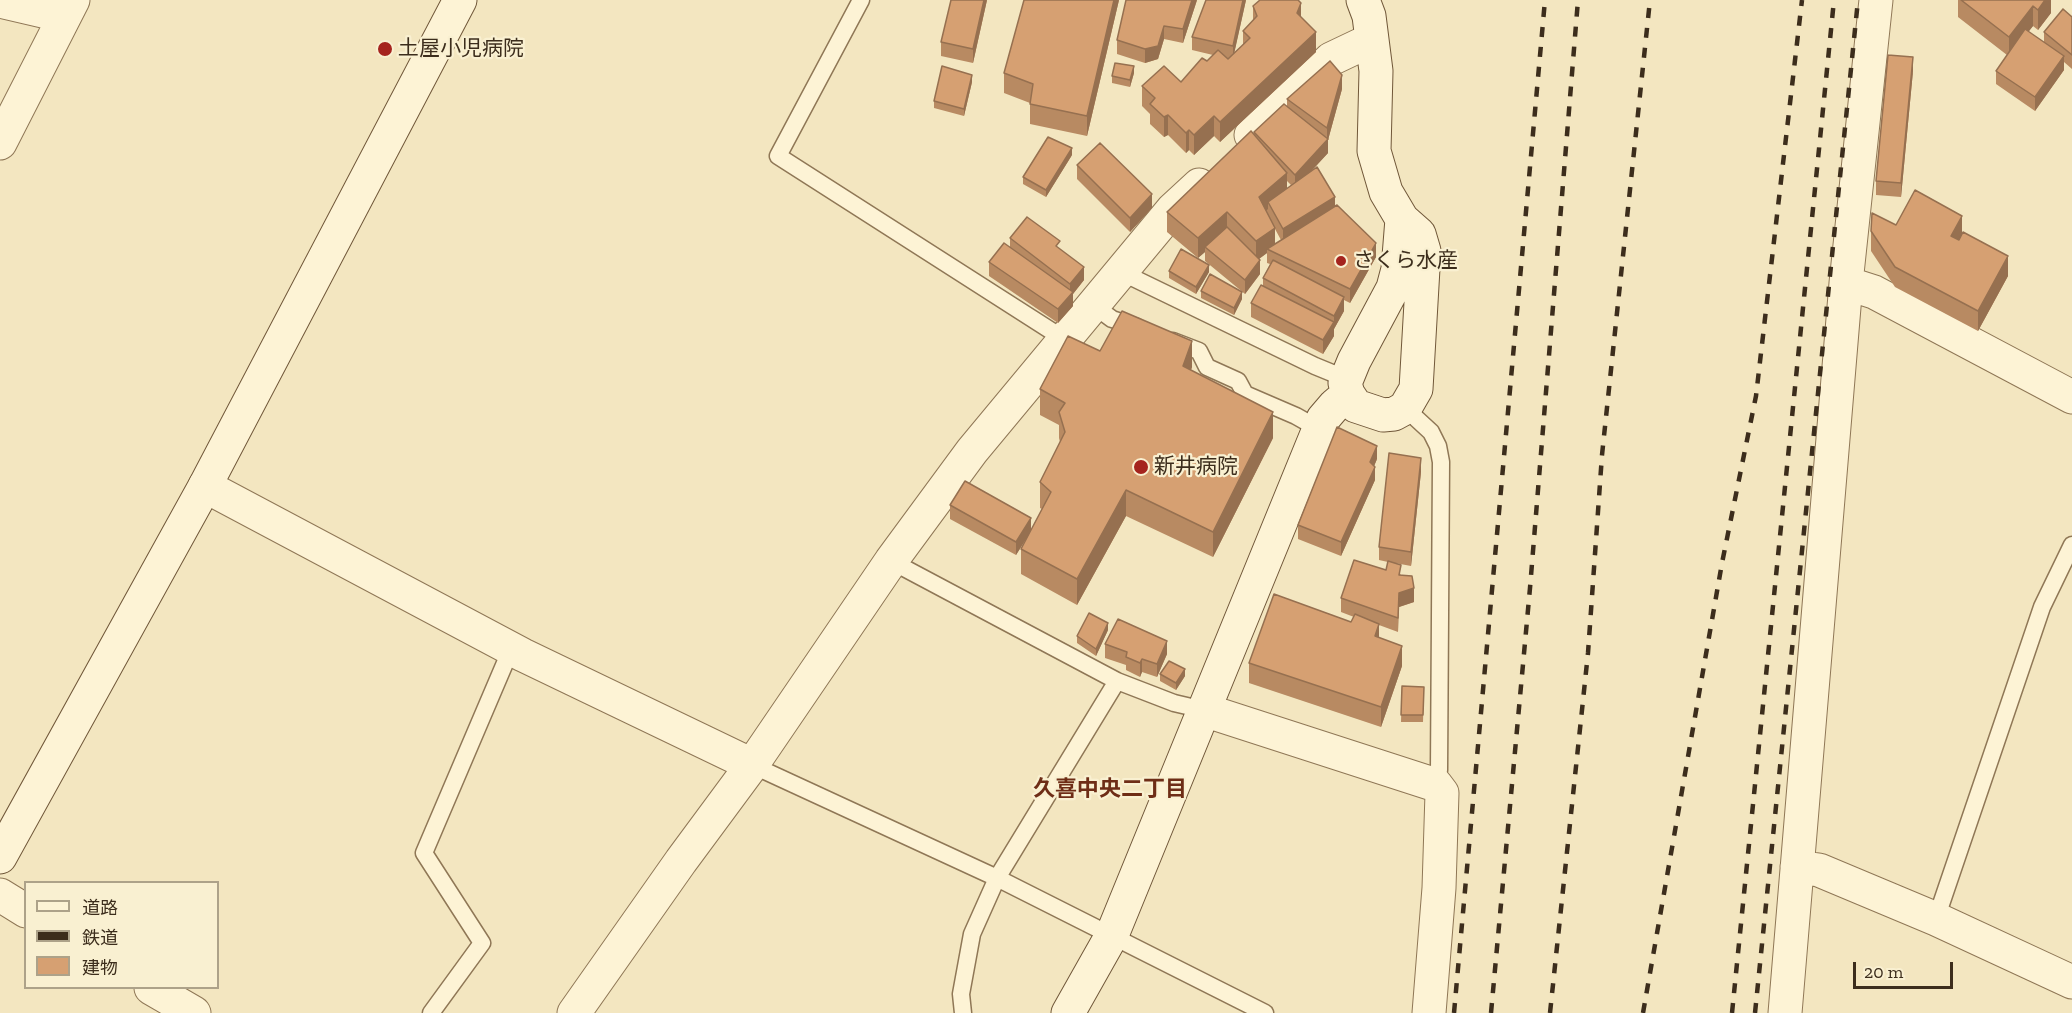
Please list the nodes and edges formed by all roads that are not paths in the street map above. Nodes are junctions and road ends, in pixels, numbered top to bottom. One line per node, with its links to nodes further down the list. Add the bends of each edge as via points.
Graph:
1 (460, 0): 18 (street)
2 (861, 0): 13 (lane, via 778,156)
3 (1363, 0): 7 (street)
4 (1876, 0): 11 (street)
5 (0, 2): 6 (street)
6 (69, 8): 8 (street)
7 (1371, 40): 9 (street, via 1376,70 1374,151 1386,192); 10 (street, via 1331,59 1173,209)
8 (0, 143)
9 (1402, 219): 14 (street, via 1393,288 1354,361); 16 (street, via 1419,234 1424,251 1416,389)
10 (1121, 272): 12 (street); 14 (lane, via 1336,375)
11 (1846, 283): 15 (street, via 1874,292); 27 (street)
12 (1093, 304): 13 (street); 17 (lane, via 1112,319 1199,351 1208,366 1238,381 1245,394)
13 (1065, 339): 20 (street, via 972,451)
14 (1348, 385): 16 (street, via 1356,406 1383,415); 17 (street)
15 (2072, 396)
16 (1406, 408): 25 (lane, via 1431,432 1441,462)
17 (1319, 429): 23 (street)
18 (205, 486): 21 (street); 26 (street)
19 (2072, 545): 31 (lane, via 2042,607)
20 (891, 561): 22 (lane); 24 (street)
21 (511, 649): 24 (street); 36 (lane, via 424,854 482,943)
22 (1117, 681): 23 (lane); 28 (lane)
23 (1204, 710): 25 (street); 32 (street)
24 (752, 765): 28 (lane); 37 (street)
25 (1436, 785): 41 (street, via 1442,793)
26 (0, 857)
27 (1797, 867): 31 (street, via 1819,870); 42 (street)
28 (997, 878): 32 (lane); 38 (lane, via 972,934 962,994)
29 (0, 896): 30 (street)
30 (24, 910)
31 (1936, 920): 33 (street)
32 (1112, 935): 39 (street); 40 (lane)
33 (2072, 982)
34 (154, 989): 35 (street)
35 (194, 1013)
36 (431, 1013)
37 (574, 1013)
38 (963, 1013)
39 (1068, 1013)
40 (1265, 1013)
41 (1429, 1013)
42 (1785, 1013)

